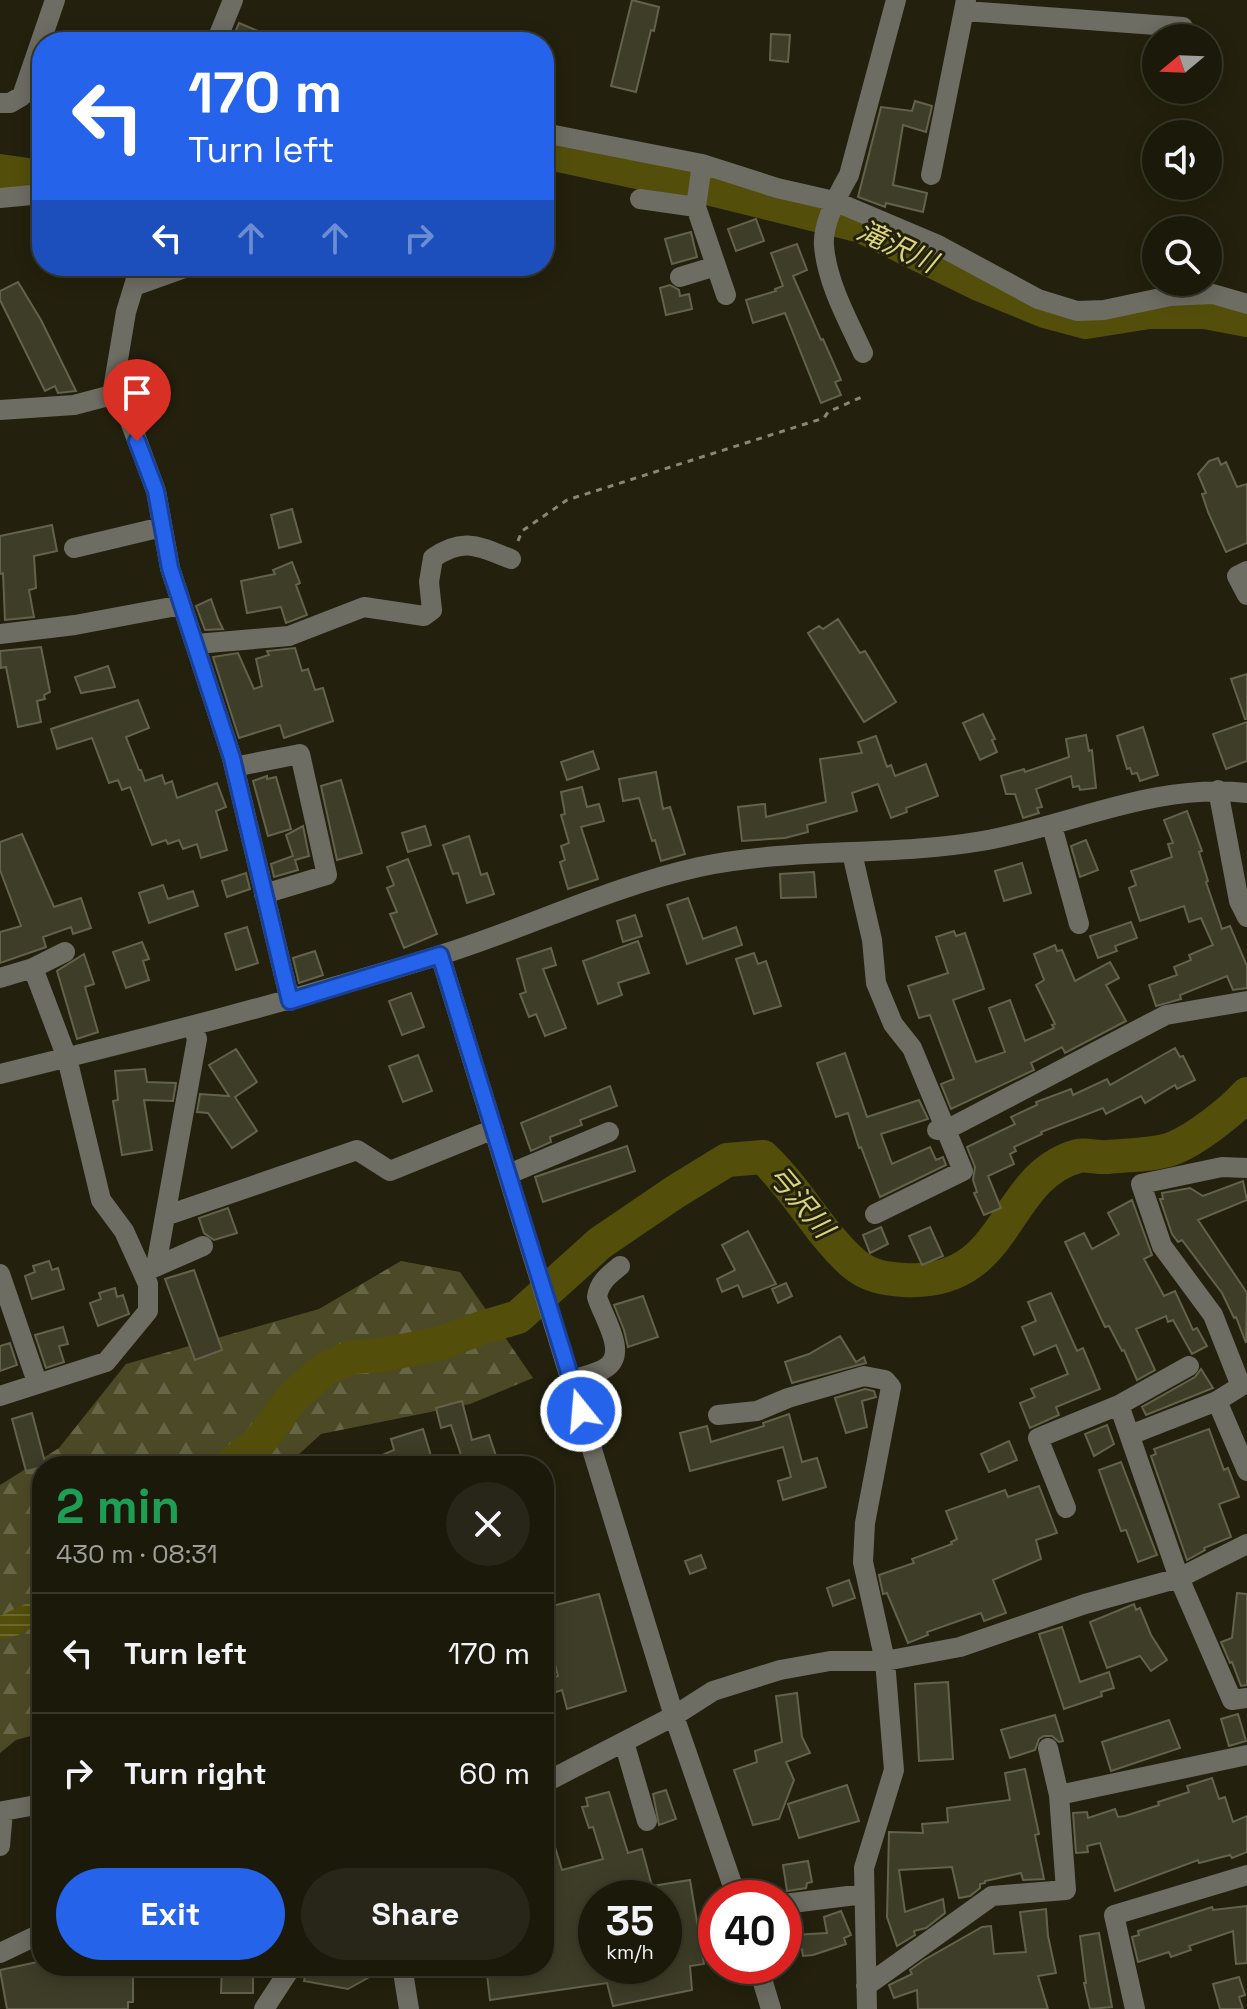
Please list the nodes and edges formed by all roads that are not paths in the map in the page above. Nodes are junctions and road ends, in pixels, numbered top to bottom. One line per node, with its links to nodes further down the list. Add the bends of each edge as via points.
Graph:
1 (55, 0): 6 (street)
2 (233, 0): 7 (street)
3 (896, 0): 16 (street, via 849,175)
4 (966, 6): 5 (street); 12 (street)
5 (1152, 24)
6 (44, 32)
7 (220, 32)
8 (32, 67): 9 (street, via 22,96)
9 (0, 103)
10 (554, 135): 11 (street)
11 (702, 164): 16 (street); 17 (street)
12 (931, 175)
13 (32, 195): 14 (street)
14 (0, 198)
15 (640, 199): 17 (street)
16 (834, 201): 24 (street, via 938,245 1038,299 1077,311 1213,294); 25 (street, via 823,244 836,292)
17 (696, 207): 18 (street)
18 (716, 266): 21 (street); 23 (street)
19 (137, 276): 22 (street)
20 (162, 276): 22 (street)
21 (680, 277)
22 (134, 286): 26 (street)
23 (726, 295)
24 (1247, 304)
25 (863, 353)
26 (112, 395): 27 (street, via 74,405); 28 (street, via 128,416 156,491)
27 (0, 410)
28 (162, 527): 29 (street); 33 (street)
29 (74, 548)
30 (511, 559): 35 (street, via 472,544 445,550 433,558 432,610 424,616 364,607 289,636)
31 (1247, 571): 32 (street, via 1237,576)
32 (1247, 595)
33 (182, 605): 34 (street); 35 (street)
34 (0, 634)
35 (196, 644): 36 (street)
36 (234, 767): 41 (street); 41 (street, via 300,754 327,875)
37 (1218, 790): 38 (street); 39 (street, via 1137,800); 42 (street, via 1239,901)
38 (1247, 793)
39 (1052, 826): 40 (street, via 939,848); 43 (street)
40 (852, 853): 45 (street, via 751,858 659,877); 54 (street, via 876,983 893,1024 912,1048)
41 (264, 894): 48 (street)
42 (1247, 917)
43 (1079, 924)
44 (65, 952): 46 (street)
45 (440, 955): 48 (street); 53 (street)
46 (33, 968): 47 (street); 51 (street)
47 (0, 978)
48 (290, 1001): 50 (street)
49 (1247, 1001): 54 (street, via 1166,1015)
50 (193, 1027): 51 (street); 59 (street, via 197,1039)
51 (67, 1058): 52 (street); 62 (street, via 101,1200)
52 (0, 1074)
53 (494, 1129): 57 (street); 59 (street, via 390,1171 357,1150)
54 (942, 1130): 58 (street, via 963,1171)
55 (609, 1132): 57 (street)
56 (1247, 1168): 68 (street, via 1222,1167 1141,1184 1162,1246 1213,1315 1241,1386)
57 (509, 1174): 65 (street)
58 (875, 1214)
59 (165, 1216): 62 (street)
60 (203, 1246): 62 (street)
61 (620, 1266): 65 (street, via 604,1279 597,1297 615,1356 608,1367)
62 (149, 1269): 66 (street, via 148,1311 106,1362)
63 (0, 1274): 66 (street)
64 (1189, 1366): 69 (street)
65 (572, 1380): 78 (street)
66 (37, 1382): 67 (street)
67 (0, 1396)
68 (1217, 1401): 71 (street); 72 (street)
69 (1119, 1405): 71 (street); 73 (street, via 1038,1438)
70 (718, 1415): 76 (street, via 757,1411 864,1376 885,1380 891,1387 865,1523 863,1562)
71 (1130, 1435): 75 (street)
72 (1247, 1471)
73 (1066, 1508)
74 (1247, 1544): 75 (street)
75 (1179, 1578): 76 (street, via 960,1647); 77 (street, via 1232,1700)
76 (885, 1661): 78 (street, via 830,1661 780,1670 713,1691); 90 (street, via 894,1770 864,1868)
77 (1247, 1698)
78 (674, 1716): 79 (street); 89 (street)
79 (624, 1742): 82 (street); 86 (street)
80 (1048, 1748): 83 (street)
81 (1247, 1755): 83 (street)
82 (554, 1778)
83 (1059, 1795): 97 (street, via 1066,1890 992,1896)
84 (32, 1806): 85 (street)
85 (1, 1812): 87 (street)
86 (647, 1821)
87 (0, 1846)
88 (1247, 1875): 102 (street, via 1114,1915)
89 (731, 1880)
90 (864, 1894): 91 (street); 97 (street)
91 (802, 1902)
92 (32, 1938): 93 (street)
93 (0, 1953)
94 (285, 1976): 98 (street)
95 (404, 1976): 99 (street)
96 (763, 1984): 100 (street)
97 (866, 1986): 101 (street)
98 (264, 2009)
99 (409, 2009)
100 (771, 2009)
101 (867, 2009)
102 (1135, 2009)

